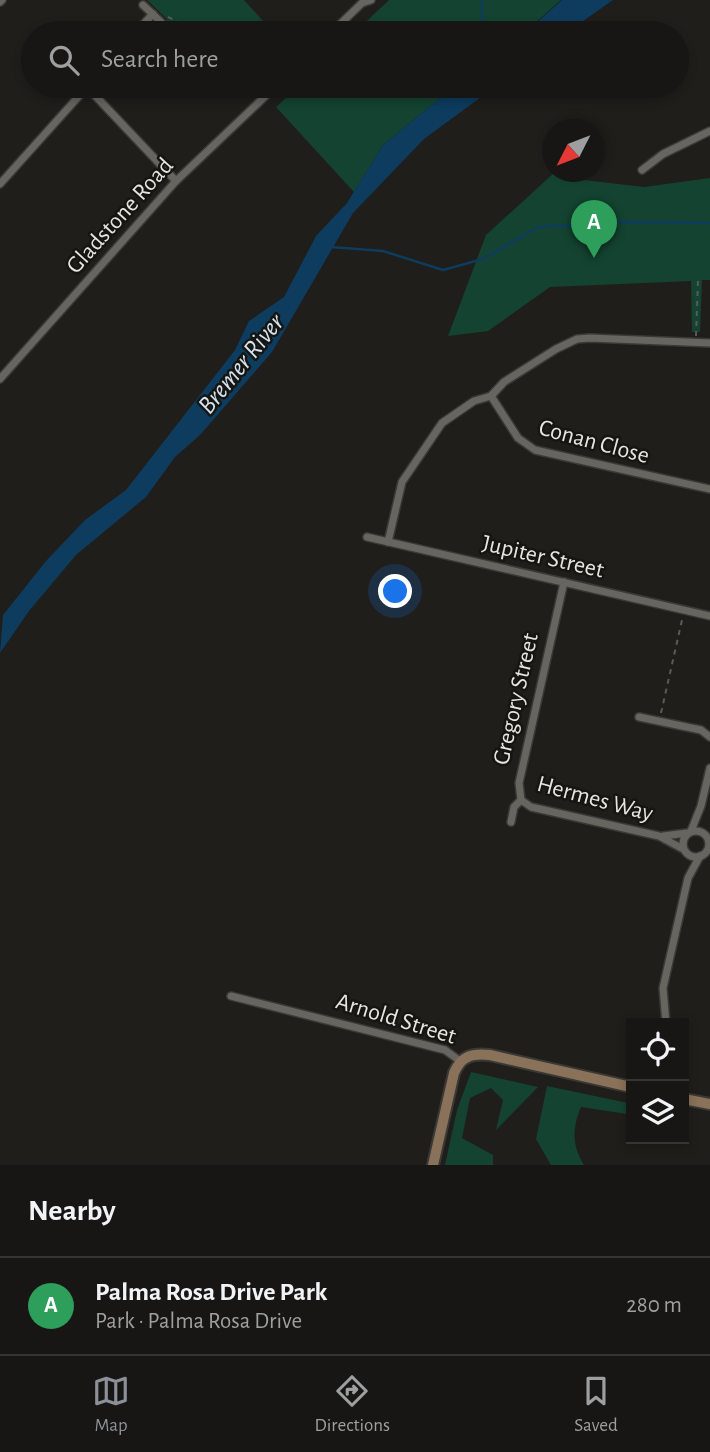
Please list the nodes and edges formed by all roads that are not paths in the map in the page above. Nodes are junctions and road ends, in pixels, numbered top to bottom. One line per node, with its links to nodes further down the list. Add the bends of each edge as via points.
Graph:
1 (371, 0): 2 (street)
2 (361, 1): 7 (street)
3 (143, 5): 4 (street)
4 (153, 14): 5 (street); 6 (street)
5 (163, 18)
6 (146, 21)
7 (342, 21)
8 (77, 98): 14 (street)
9 (99, 98): 13 (street)
10 (263, 98): 13 (street, Gladstone Road)
11 (710, 131): 12 (street)
12 (642, 170)
13 (176, 181): 16 (street, Gladstone Road)
14 (0, 184)
15 (710, 343): 17 (street, via 577,340 504,382)
16 (0, 379)
17 (491, 396): 18 (street, Conan Close, via 518,438 535,450); 20 (street, via 474,401 442,423 402,482)
18 (710, 489)
19 (367, 537): 20 (street, Jupiter Street)
20 (388, 542): 21 (street, Jupiter Street)
21 (564, 582): 22 (street, Jupiter Street); 26 (street, Gregory Street, via 519,783)
22 (710, 615)
23 (639, 717): 24 (street, via 701,730)
24 (710, 737)
25 (710, 768): 27 (street)
26 (521, 800): 28 (street, Gregory Street); 30 (street, Hermes Way, via 531,807)
27 (701, 806): 29 (street); 31 (street)
28 (511, 822)
29 (689, 832): 30 (street, Hermes Way); 31 (street); 32 (street, via 682,840)
30 (659, 836): 32 (street, Hermes Way)
31 (707, 837): 33 (street)
32 (684, 850): 33 (street, via 692,857); 34 (street)
33 (705, 855): 34 (street)
34 (688, 878): 36 (street, via 663,988)
35 (231, 996): 37 (street, Arnold Street, via 437,1048)
36 (666, 1018)
37 (460, 1061): 38 (main road, Arnold Street, via 471,1055 490,1055); 41 (main road)
38 (626, 1086)
39 (689, 1099): 40 (main road)
40 (710, 1104)
41 (433, 1165)

